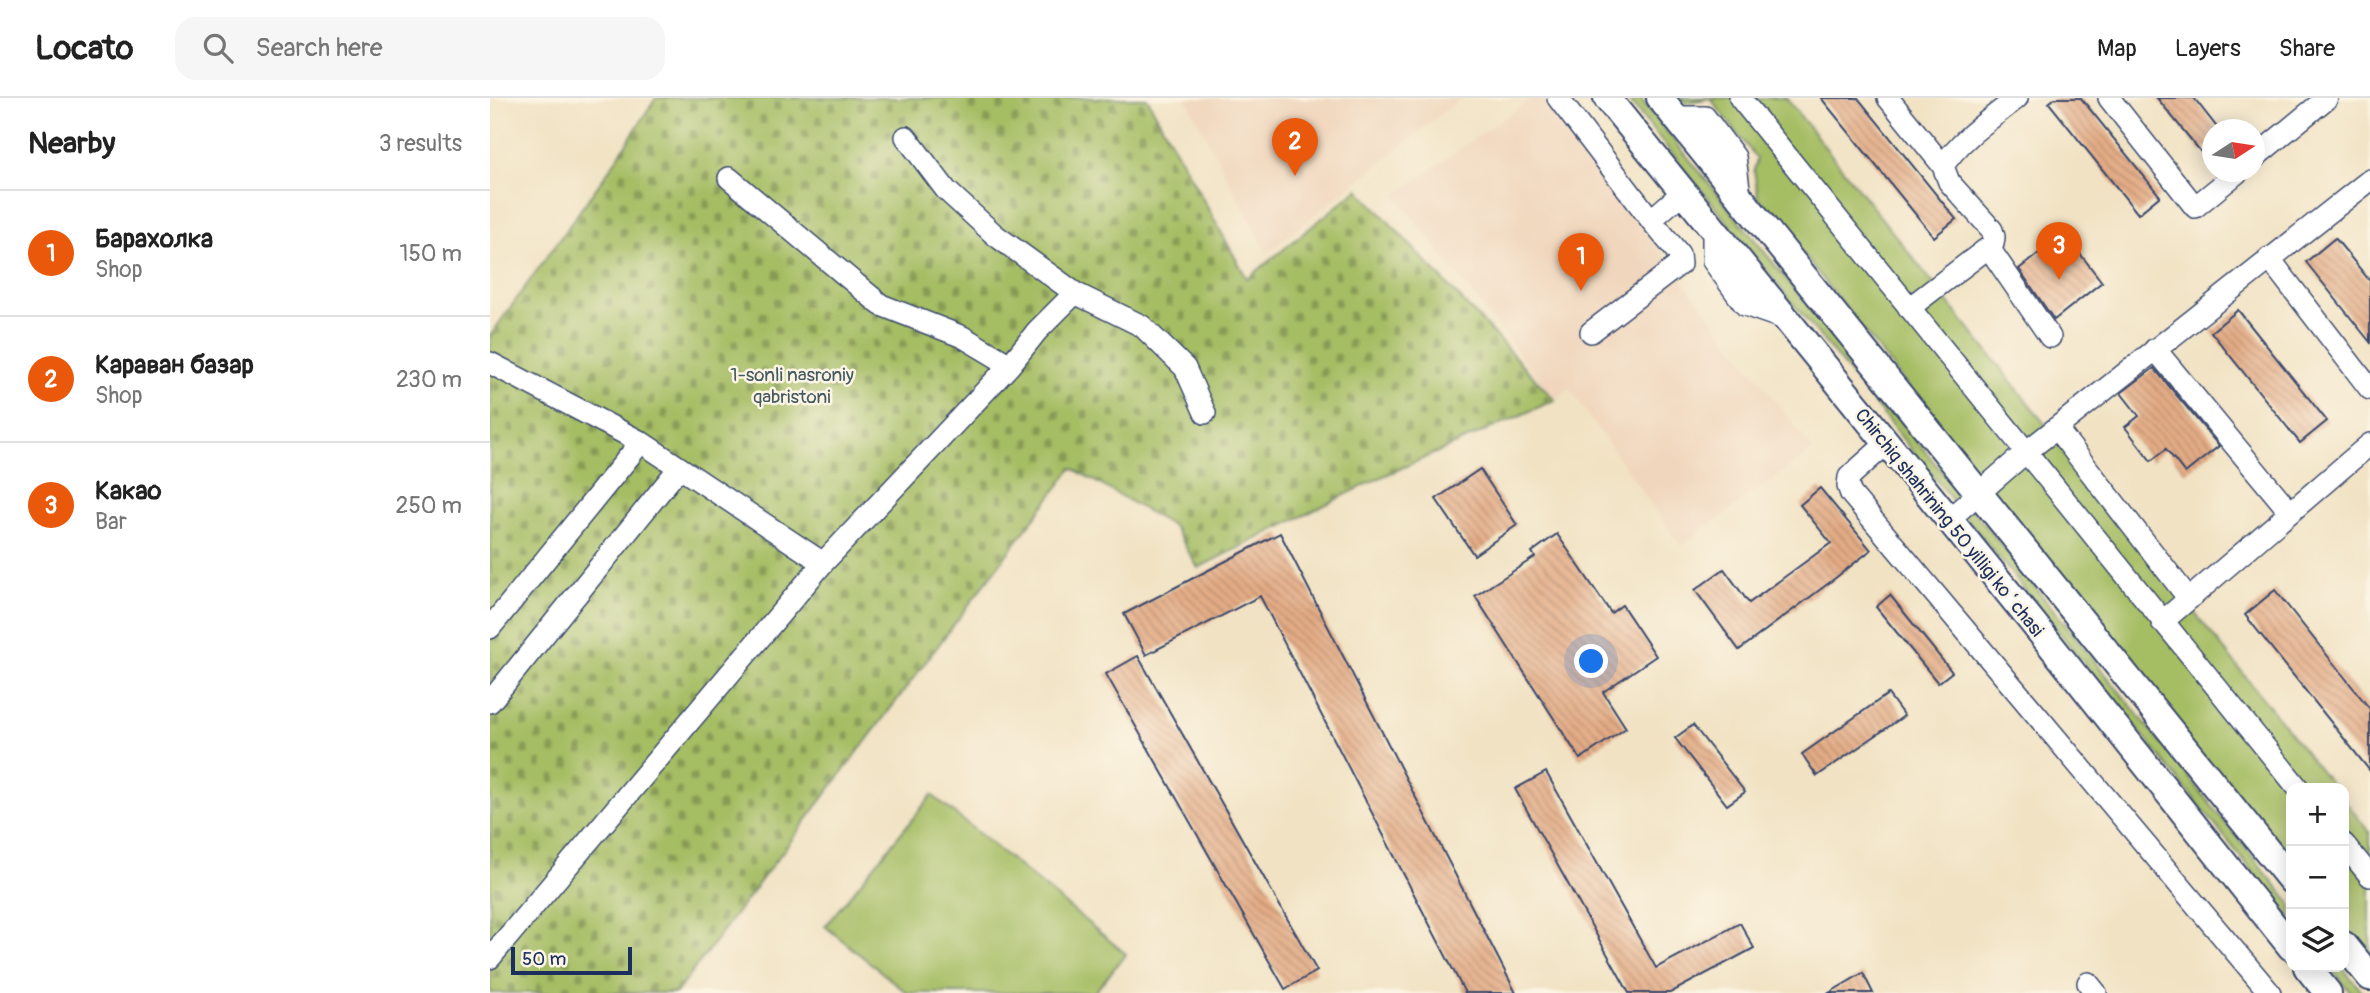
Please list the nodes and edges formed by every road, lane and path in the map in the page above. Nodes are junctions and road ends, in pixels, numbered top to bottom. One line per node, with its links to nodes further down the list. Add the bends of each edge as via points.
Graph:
1 (1558, 98): 16 (street)
2 (1607, 98): 15 (main road, Chirchiq shahrining 50 yilligi koʻchasi)
3 (1888, 98): 11 (street)
4 (2017, 98): 11 (street, via 1975,131)
5 (2109, 98): 14 (street, via 2195,207)
6 (2327, 98): 10 (street)
7 (1745, 100): 20 (street)
8 (1668, 108): 34 (main road)
9 (906, 137): 19 (street, via 955,199 995,235)
10 (2265, 150)
11 (1943, 166): 17 (street, via 1949,182 1992,230)
12 (729, 178): 25 (street, via 881,305 963,337)
13 (2370, 180): 18 (street)
14 (2226, 182)
15 (1683, 191): 16 (street); 30 (main road, Chirchiq shahrining 50 yilligi koʻchasi)
16 (1651, 220): 21 (street, via 1679,254 1680,264)
17 (1989, 248): 20 (street); 22 (street)
18 (2269, 258): 23 (street); 26 (street)
19 (1075, 293): 25 (street); 27 (street, via 1142,326 1185,368)
20 (1909, 308): 32 (street)
21 (1591, 332)
22 (2050, 337)
23 (2155, 349): 28 (street); 35 (street)
24 (490, 363): 29 (street)
25 (1010, 365): 37 (street)
26 (2370, 389)
27 (1205, 413)
28 (2056, 428): 32 (street); 38 (street)
29 (641, 442): 33 (street); 40 (street)
30 (1886, 444): 36 (main road, Chirchiq shahrining 50 yilligi koʻchasi); 51 (street, via 1849,477 1851,494)
31 (2370, 444): 35 (street)
32 (2026, 452): 34 (street); 39 (street)
33 (680, 468): 37 (street); 41 (street)
34 (1980, 493): 36 (street); 44 (main road)
35 (2290, 513): 38 (street)
36 (1948, 520): 46 (main road, Chirchiq shahrining 50 yilligi koʻchasi)
37 (823, 563): 48 (street)
38 (2189, 599): 39 (street)
39 (2162, 622): 42 (street)
40 (490, 628)
41 (490, 702)
42 (2294, 783)
43 (2346, 846): 45 (street)
44 (2286, 874)
45 (2370, 876)
46 (2286, 941)
47 (2349, 951): 50 (main road)
48 (490, 958)
49 (2311, 972): 52 (main road)
50 (2370, 977)
51 (2270, 993)
52 (2328, 993)

